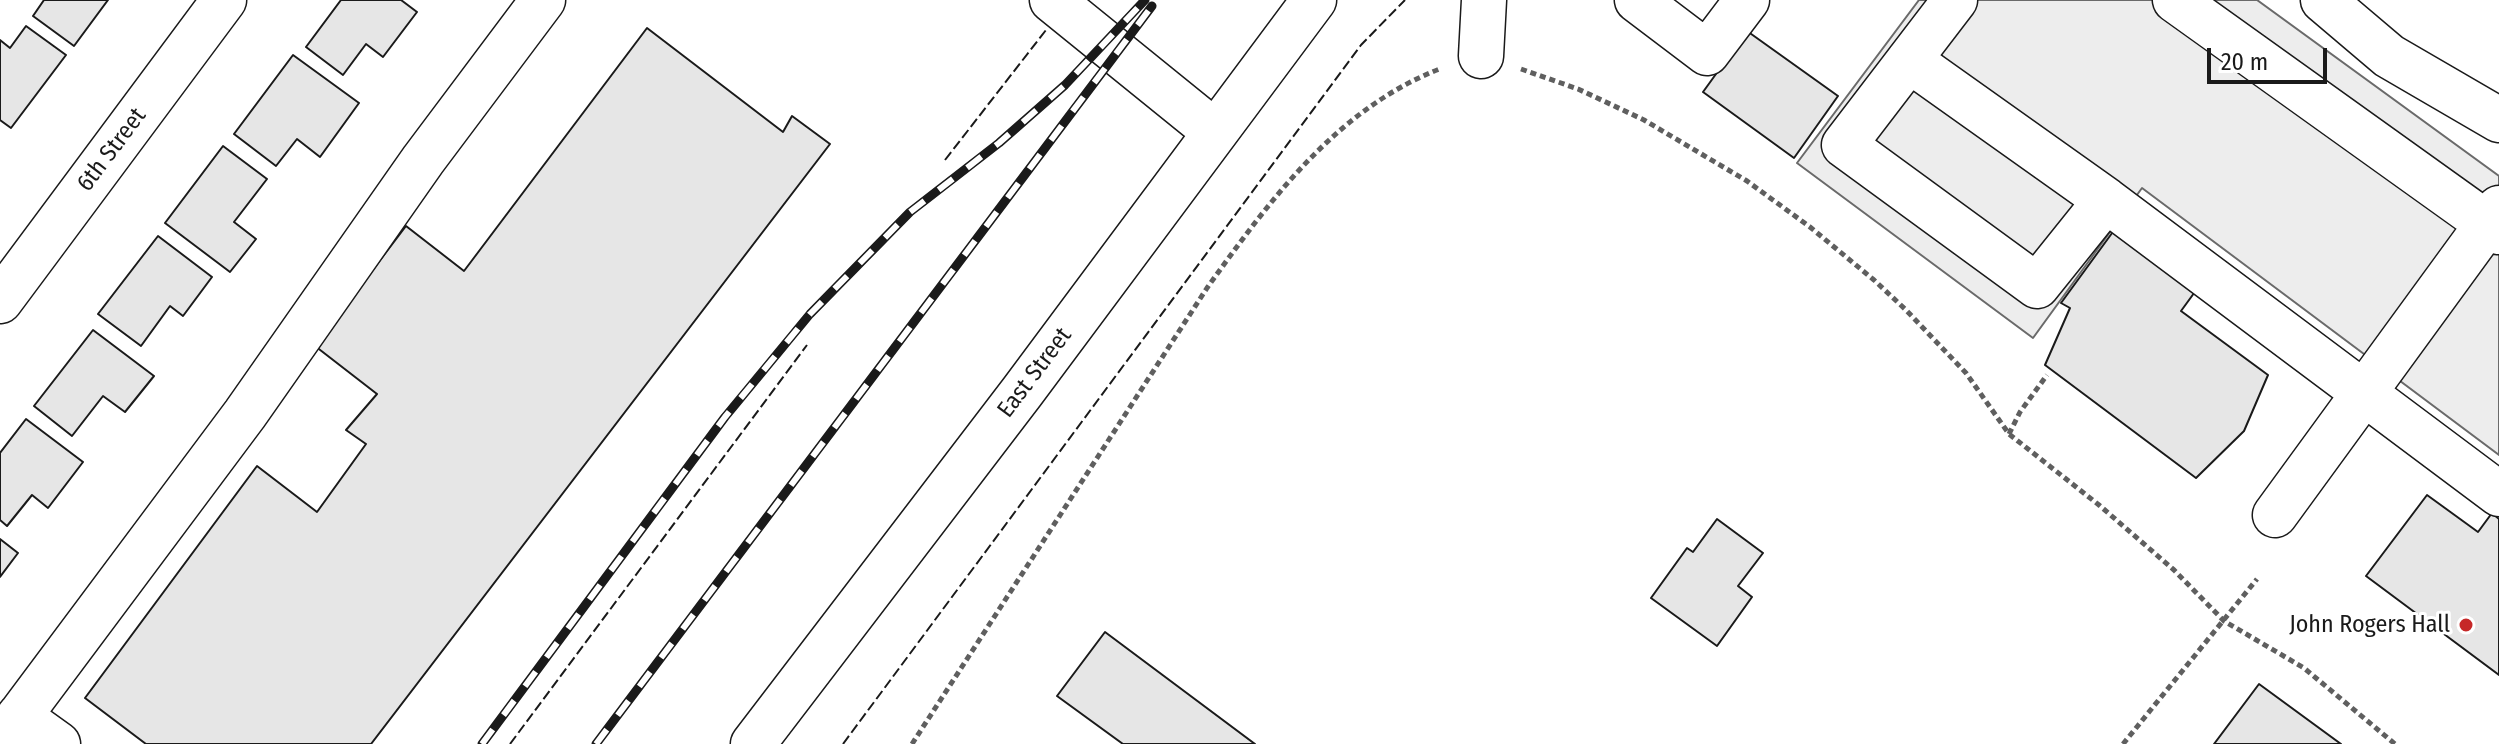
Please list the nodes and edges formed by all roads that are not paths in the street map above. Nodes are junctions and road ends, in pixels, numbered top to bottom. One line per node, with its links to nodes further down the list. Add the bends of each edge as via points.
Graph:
1 (224, 0): 17 (main road, 6th Street)
2 (543, 0): 21 (main road)
3 (1052, 0): 14 (main road)
4 (1314, 0): 14 (main road, East Street)
5 (1484, 0): 11 (main road)
6 (1637, 0): 7 (main road, via 1707,53)
7 (1747, 0)
8 (1955, 0): 12 (main road)
9 (2175, 0): 16 (main road)
10 (2323, 0): 13 (main road, via 2389,56)
11 (1481, 56)
12 (1909, 60): 15 (main road); 15 (main road, via 1844,145 2037,286)
13 (2499, 120)
14 (1215, 132): 23 (main road, East Street)
15 (2106, 200): 18 (main road)
16 (2495, 221): 18 (main road)
17 (0, 301)
18 (2364, 391): 19 (main road); 20 (main road)
19 (2499, 494)
20 (2275, 515)
21 (10, 729): 22 (main road)
22 (58, 744)
23 (753, 744)

